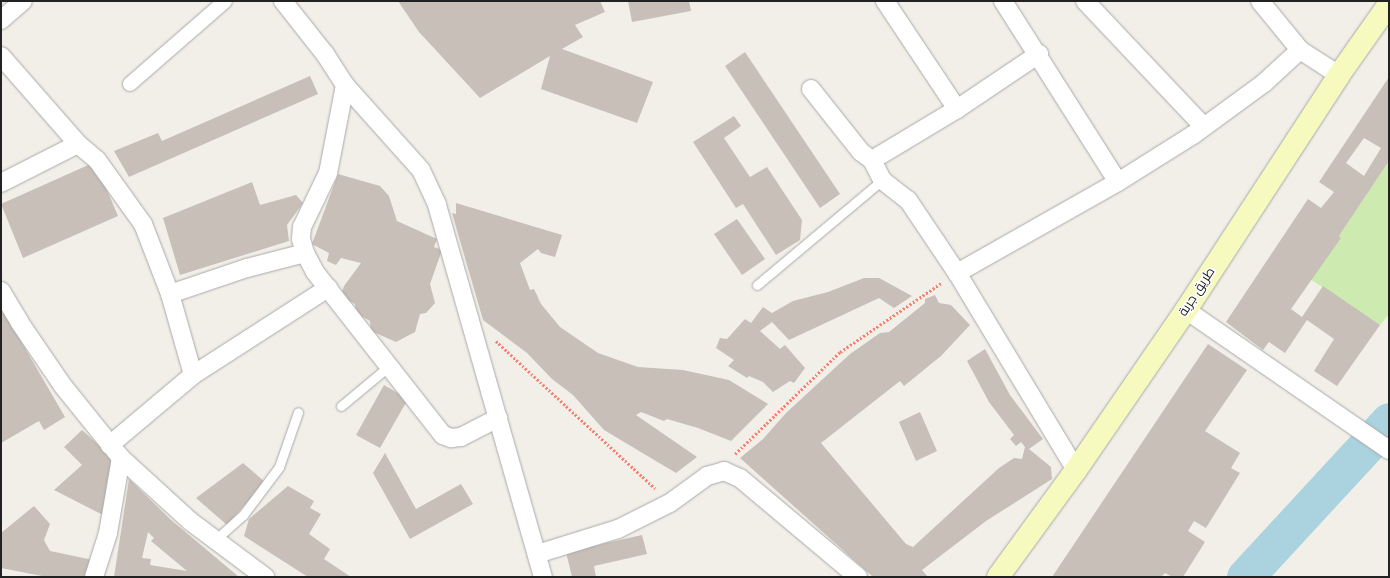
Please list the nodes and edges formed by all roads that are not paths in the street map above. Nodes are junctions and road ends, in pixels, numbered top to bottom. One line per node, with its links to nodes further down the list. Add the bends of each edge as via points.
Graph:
1 (23, 1): 9 (street)
2 (225, 1): 14 (street)
3 (283, 1): 15 (street, via 325,54)
4 (885, 1): 17 (street)
5 (1003, 1): 11 (street)
6 (1085, 1): 18 (street)
7 (1260, 1): 10 (street)
8 (1389, 4): 13 (main road, طريق جربة)
9 (1, 20)
10 (1300, 50): 13 (street); 18 (street, via 1264,83)
11 (1039, 54): 17 (street); 22 (street)
12 (1, 56): 19 (street)
13 (1339, 75): 30 (main road, طريق جربة)
14 (130, 84)
15 (345, 85): 24 (street, via 330,167 302,227 301,239); 35 (street, via 421,170 434,198)
16 (811, 89): 20 (street, via 860,152)
17 (957, 110): 20 (street)
18 (1204, 127): 22 (street)
19 (78, 144): 23 (street); 29 (street, via 98,160 143,224)
20 (872, 160): 21 (street)
21 (882, 180): 25 (street, via 908,200); 26 (lane)
22 (1118, 182): 25 (street)
23 (1, 183)
24 (305, 253): 27 (street); 29 (street, via 247,268)
25 (957, 273): 38 (street)
26 (756, 285)
27 (328, 288): 31 (street); 32 (street)
28 (1, 291): 37 (street, via 63,386)
29 (170, 294): 32 (street)
30 (1186, 310): 36 (street); 38 (main road, طريق جربة)
31 (389, 366): 33 (lane); 35 (street, via 443,435 451,438 461,436)
32 (193, 375): 37 (street)
33 (342, 406)
34 (298, 412): 39 (lane, via 279,467 243,515)
35 (498, 418): 40 (street)
36 (1389, 450)
37 (116, 452): 39 (street); 41 (street, via 108,533)
38 (1076, 470): 45 (main road, طريق جربة)
39 (214, 540): 42 (street)
40 (537, 554): 43 (street); 44 (street, via 618,529 670,503 707,476 724,471 740,478)
41 (94, 577)
42 (265, 577)
43 (543, 577)
44 (858, 577)
45 (998, 577)

